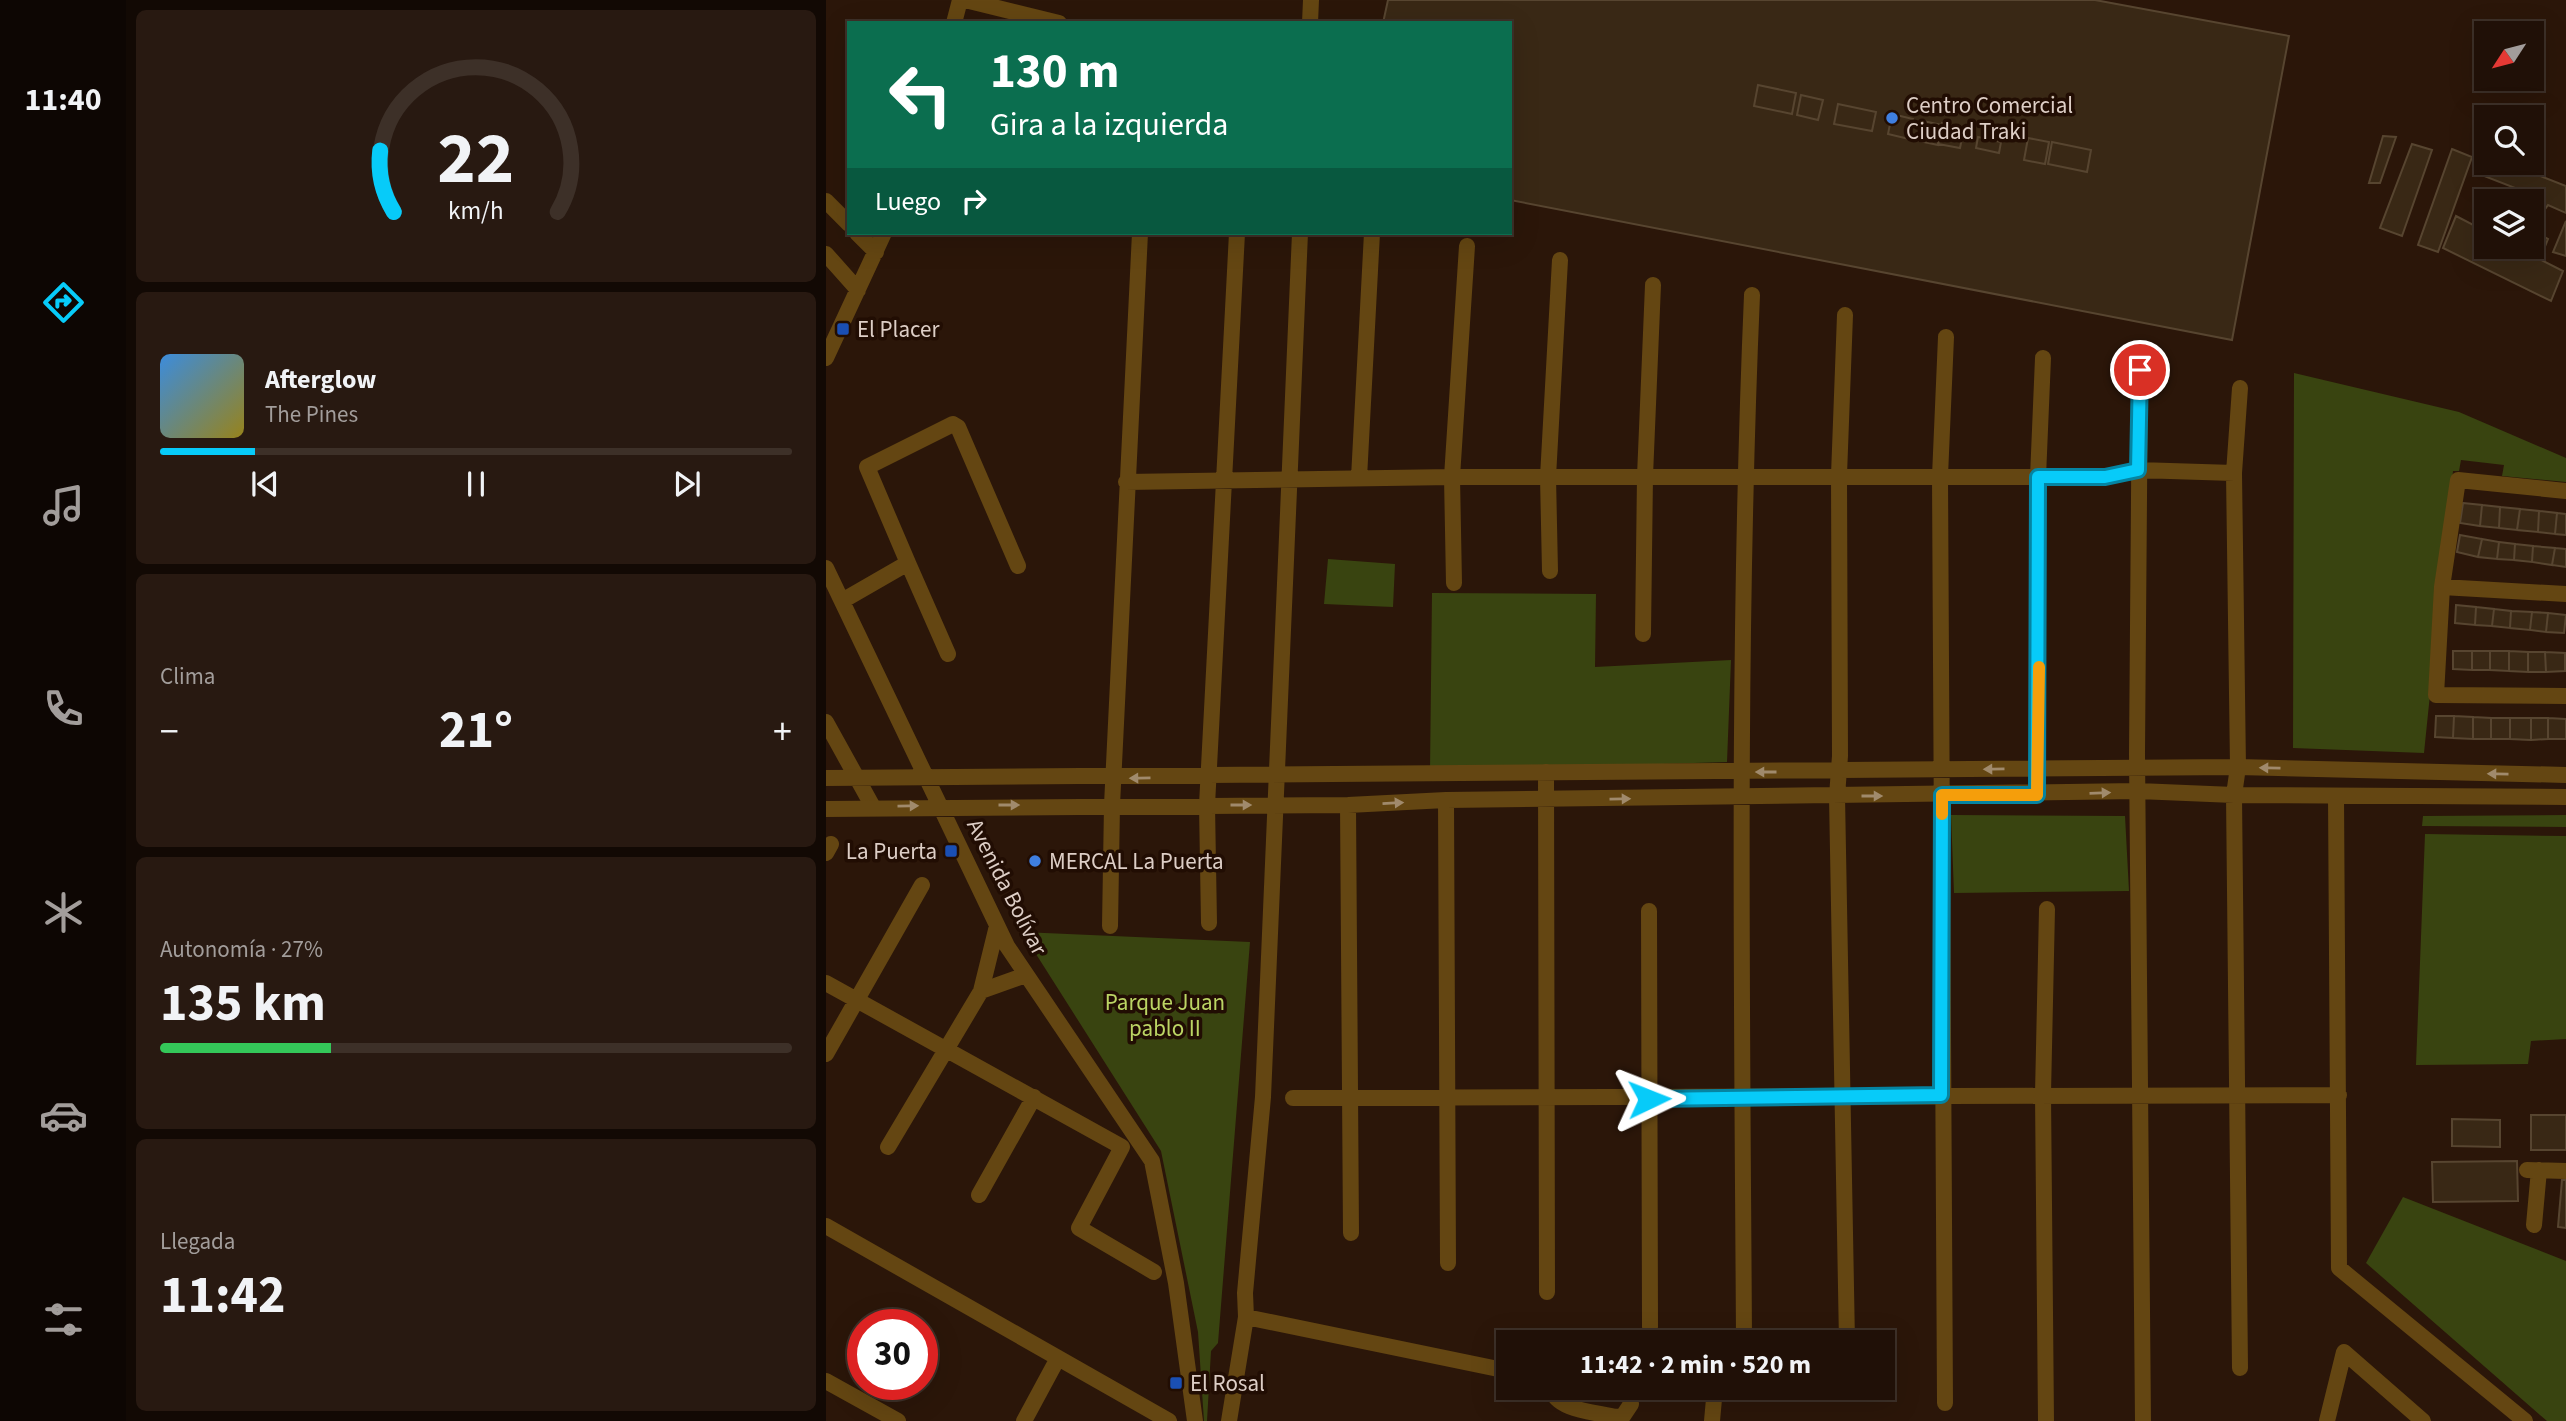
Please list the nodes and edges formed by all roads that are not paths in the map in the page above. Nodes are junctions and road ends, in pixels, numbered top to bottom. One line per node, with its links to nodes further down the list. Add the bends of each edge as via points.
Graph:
1 (962, 0): 3 (street); 4 (street)
2 (1311, 0): 5 (street)
3 (955, 21)
4 (1050, 21)
5 (1310, 21)
6 (826, 201): 7 (street)
7 (847, 222)
8 (859, 235): 15 (street)
9 (883, 235): 15 (street)
10 (1140, 235): 39 (street)
11 (1237, 235): 38 (street)
12 (1300, 235): 37 (street)
13 (1372, 235): 36 (street)
14 (1467, 246): 33 (street)
15 (876, 252): 19 (street)
16 (826, 254): 19 (street)
17 (1560, 260): 34 (street)
18 (1653, 285): 30 (street)
19 (858, 290): 23 (street)
20 (1752, 295): 31 (street)
21 (1845, 315): 29 (street)
22 (1946, 337): 32 (street)
23 (826, 358)
24 (2043, 358): 35 (street)
25 (2140, 370): 27 (street)
26 (2240, 388): 28 (street)
27 (2138, 470): 28 (street); 35 (street, via 2105,477); 56 (street)
28 (2234, 473): 53 (street)
29 (1839, 475): 31 (street); 32 (street); 57 (street)
30 (1645, 476): 31 (street); 34 (street); 49 (street)
31 (1744, 476): 59 (street)
32 (1940, 476): 35 (street); 55 (street)
33 (1452, 477): 34 (street); 36 (street); 45 (street)
34 (1548, 477): 44 (street)
35 (2038, 477): 54 (street)
36 (1359, 478): 37 (street)
37 (1289, 479): 38 (street); 62 (street)
38 (1223, 480): 39 (street); 63 (street)
39 (1126, 482): 66 (street)
40 (2566, 491): 46 (street, via 2458,480)
41 (908, 563): 42 (street, via 867,467 953,424 958,426); 48 (street); 50 (street)
42 (1018, 566)
43 (826, 568): 48 (street, Avenida Bolívar)
44 (1550, 571)
45 (1454, 583)
46 (2442, 587): 47 (street); 51 (street, via 2436,695)
47 (2566, 594)
48 (842, 601): 60 (street, Avenida Bolívar)
49 (1643, 634)
50 (948, 654)
51 (2566, 696)
52 (826, 722): 65 (street)
53 (2238, 767): 56 (street); 61 (street, one-way to 53); 70 (street)
54 (2039, 768): 55 (street, one-way to 55); 56 (street); 69 (street)
55 (1941, 769): 57 (street); 68 (street)
56 (2137, 769): 67 (street)
57 (1839, 771): 59 (street, one-way to 59); 72 (street)
58 (1546, 772): 59 (street); 62 (street); 76 (street)
59 (1740, 772): 71 (street)
60 (927, 775): 65 (street); 66 (street); 81 (street, Avenida Bolívar)
61 (2566, 775)
62 (1277, 776): 63 (street); 77 (street)
63 (1208, 777): 66 (street, one-way to 66); 79 (street)
64 (826, 778): 65 (street)
65 (859, 778): 82 (street)
66 (1114, 778): 78 (street)
67 (2138, 791): 69 (street, one-way to 67); 70 (street); 103 (street)
68 (1942, 795): 69 (street); 72 (street, one-way to 68); 97 (street)
69 (2037, 795)
70 (2234, 795): 73 (street); 101 (street)
71 (1742, 796): 72 (street); 76 (street, one-way to 71); 99 (street)
72 (1837, 796): 100 (street)
73 (2336, 796): 74 (street); 98 (street)
74 (2566, 797)
75 (1446, 800): 76 (street); 80 (street, one-way to 75); 106 (street)
76 (1545, 800): 107 (street)
77 (1276, 804): 79 (street, one-way to 77); 80 (street); 118 (street, via 1263,1097)
78 (1112, 805): 79 (street); 81 (street, one-way to 78); 89 (street)
79 (1206, 805): 87 (street)
80 (1348, 805): 105 (street)
81 (941, 806): 82 (street, one-way to 81); 88 (street, Avenida Bolívar)
82 (873, 807): 83 (street)
83 (826, 809)
84 (922, 885): 93 (street)
85 (2047, 909): 96 (street)
86 (1649, 911): 108 (street)
87 (1209, 923)
88 (997, 926): 90 (street, Avenida Bolívar); 92 (street)
89 (1110, 926)
90 (1026, 975): 92 (street); 133 (street, Avenida Bolívar, via 1152,1161 1176,1283)
91 (826, 983): 93 (street)
92 (981, 991): 94 (street)
93 (856, 1000): 94 (street); 95 (street)
94 (947, 1049): 102 (street); 109 (street)
95 (826, 1054)
96 (2043, 1094): 97 (street); 103 (street); 136 (street)
97 (1941, 1095): 100 (street); 129 (street)
98 (2339, 1095): 101 (street); 140 (street, via 2339,1268)
99 (1742, 1096): 100 (street); 108 (street); 120 (street)
100 (1843, 1096): 121 (street)
101 (2239, 1096): 103 (street); 123 (street)
102 (1034, 1097): 111 (street); 116 (street, via 1122,1147 1079,1228)
103 (2141, 1097): 137 (street)
104 (1293, 1098): 105 (street)
105 (1350, 1098): 106 (street); 114 (street)
106 (1446, 1098): 107 (street); 115 (street)
107 (1547, 1098): 108 (street); 117 (street)
108 (1649, 1099): 119 (street)
109 (888, 1147)
110 (2566, 1171): 112 (street, via 2533,1170)
111 (979, 1195)
112 (2534, 1225)
113 (826, 1226): 122 (street)
114 (1351, 1233)
115 (1448, 1263)
116 (1154, 1272)
117 (1547, 1292)
118 (1246, 1317): 124 (street); 134 (street)
119 (1650, 1327)
120 (1744, 1330)
121 (1846, 1330)
122 (1058, 1358): 131 (street); 132 (street)
123 (2240, 1368)
124 (1496, 1369)
125 (826, 1381): 130 (street)
126 (1559, 1400): 127 (street, via 1615,1417 1623,1416)
127 (1630, 1400)
128 (1714, 1400): 135 (street)
129 (1945, 1403)
130 (898, 1421)
131 (1024, 1421)
132 (1169, 1421)
133 (1195, 1421)
134 (1228, 1421)
135 (1712, 1421)
136 (2046, 1421)
137 (2143, 1421)
138 (2327, 1421): 139 (street, via 2344,1352)
139 (2423, 1421)
140 (2525, 1421)

